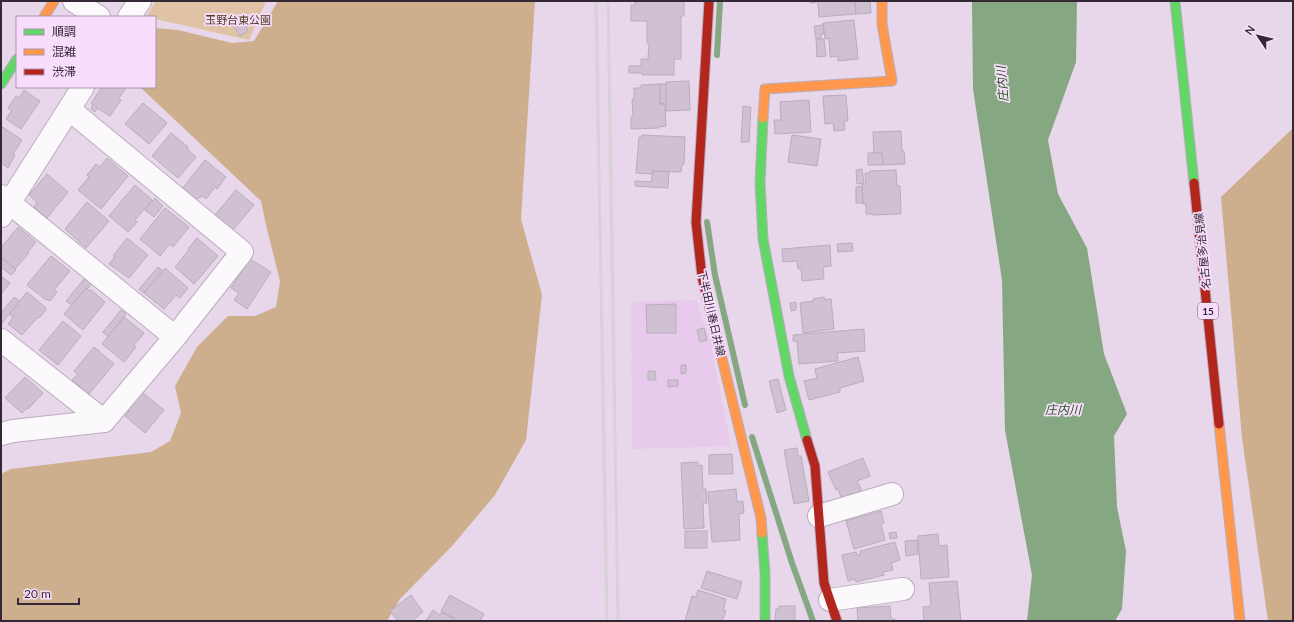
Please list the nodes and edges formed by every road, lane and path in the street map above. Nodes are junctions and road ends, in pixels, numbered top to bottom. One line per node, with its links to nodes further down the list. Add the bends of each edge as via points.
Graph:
1 (54, 1): 7 (main road)
2 (74, 1): 8 (street)
3 (140, 1): 9 (street)
4 (709, 1): 23 (main road, 下半田川春日井線, via 696,222 702,277 761,518)
5 (882, 1): 20 (main road, via 882,24 892,81 765,89 760,182 763,239 789,376 815,466)
6 (1175, 1): 25 (main road, 名古屋多治見線 / 15)
7 (45, 16)
8 (97, 16)
9 (130, 16)
10 (16, 61): 11 (main road)
11 (1, 84)
12 (82, 88): 13 (street)
13 (69, 108): 14 (street); 15 (street, via 242,252)
14 (4, 205): 15 (street)
15 (175, 337): 17 (street)
16 (1, 340): 17 (street)
17 (104, 421): 18 (street)
18 (1, 434)
19 (892, 494): 20 (street)
20 (819, 516): 22 (main road, via 824,583)
21 (903, 589): 22 (street)
22 (830, 600): 24 (main road)
23 (765, 621)
24 (837, 621)
25 (1240, 621)

